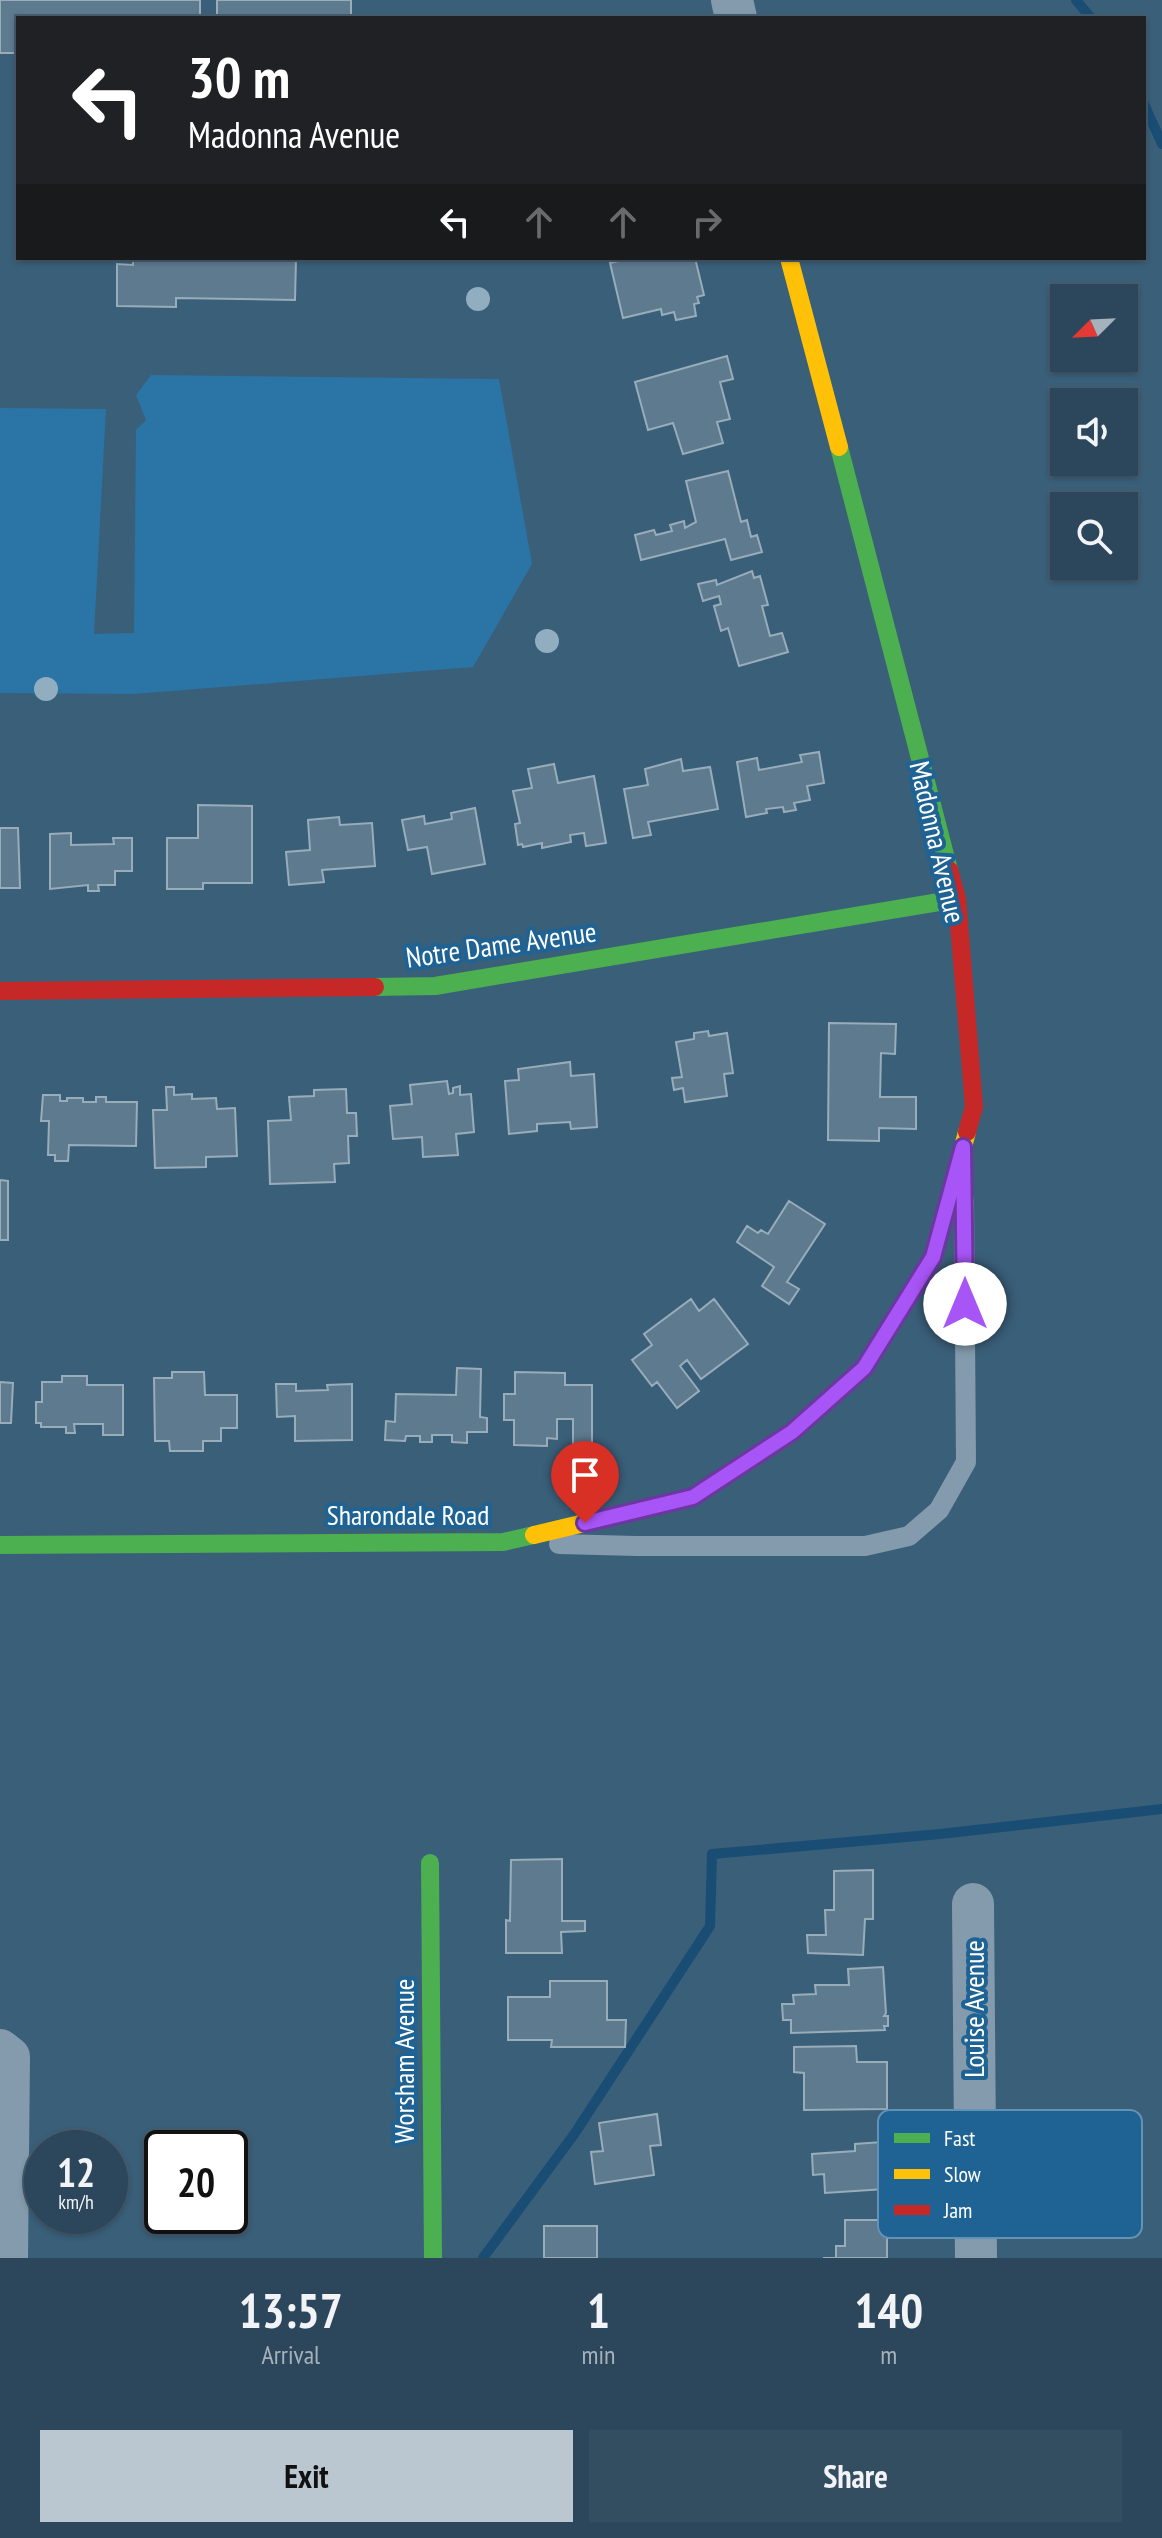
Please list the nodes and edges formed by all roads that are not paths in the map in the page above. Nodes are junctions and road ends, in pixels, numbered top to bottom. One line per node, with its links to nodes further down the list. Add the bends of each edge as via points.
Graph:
1 (790, 260): 2 (street, Madonna Avenue)
2 (957, 899): 3 (street, Notre Dame Avenue, via 435,986); 4 (street, Madonna Avenue, via 974,1107)
3 (0, 991)
4 (963, 1147): 5 (street, Madonna Avenue, via 933,1257 864,1368); 6 (lane, via 966,1462 939,1510 909,1536 865,1546)
5 (792, 1432): 6 (street, Sharondale Road, via 693,1497)
6 (503, 1542): 7 (street, Sharondale Road)
7 (0, 1545)
8 (430, 1863): 14 (street, Worsham Avenue)
9 (973, 1904): 11 (street, Louise Avenue)
10 (0, 2050): 13 (street, via 9,2057)
11 (975, 2110)
12 (976, 2238): 15 (street, Louise Avenue)
13 (7, 2258)
14 (433, 2258)
15 (976, 2258)

